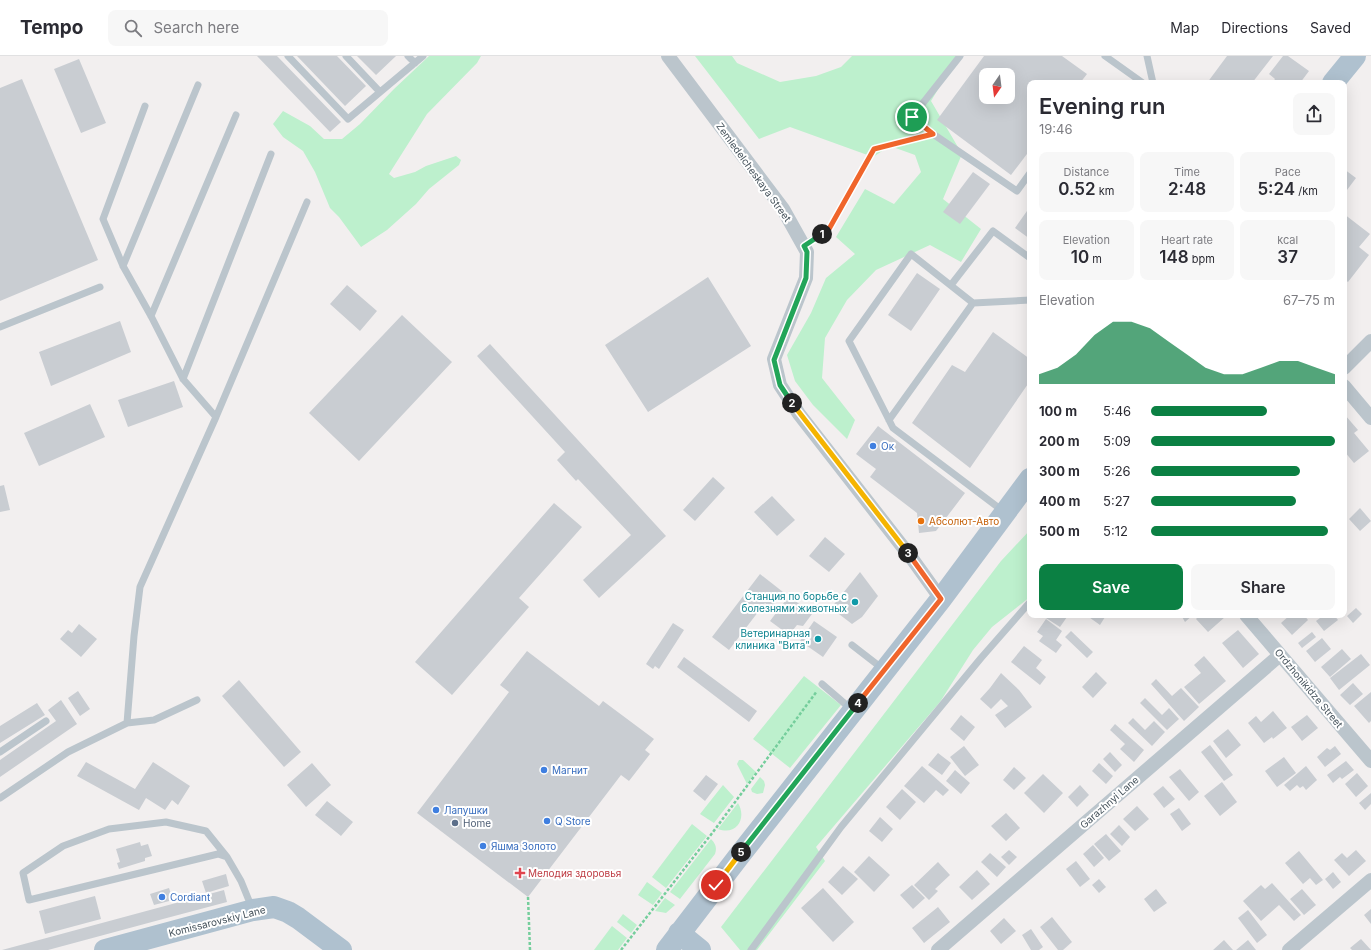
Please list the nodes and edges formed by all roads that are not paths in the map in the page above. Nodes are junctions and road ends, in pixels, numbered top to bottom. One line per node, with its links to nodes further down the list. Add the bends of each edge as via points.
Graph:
1 (288, 56): 15 (lane, via 348,119)
2 (346, 56): 15 (lane)
3 (408, 56): 10 (lane)
4 (423, 56): 10 (lane)
5 (668, 56): 22 (street, Zemledelcheskaya Street, via 783,209)
6 (960, 56): 18 (lane, via 912,117)
7 (1105, 56): 11 (lane)
8 (1147, 56): 12 (lane)
9 (1355, 56): 13 (main road)
10 (415, 63): 15 (lane)
11 (1139, 80)
12 (1152, 80)
13 (1335, 80)
14 (198, 85): 24 (lane)
15 (380, 92)
16 (145, 106): 24 (lane, via 103,219)
17 (236, 115): 29 (lane)
18 (933, 134): 20 (lane, via 1017,191); 22 (lane, via 874,149 829,229)
19 (271, 154): 33 (lane)
20 (1027, 177)
21 (307, 202): 35 (lane)
22 (804, 246): 40 (street, Zemledelcheskaya Street, via 807,252 806,278 774,360 780,385 799,414)
23 (1027, 256): 25 (lane, via 993,231)
24 (123, 266): 29 (lane)
25 (951, 285): 28 (lane); 37 (lane, via 911,254 849,341)
26 (100, 287): 30 (lane)
27 (1027, 300): 28 (lane)
28 (973, 303): 37 (lane)
29 (152, 316): 33 (lane)
30 (0, 327)
31 (1371, 341): 32 (street)
32 (1347, 365)
33 (183, 379): 35 (lane)
34 (1347, 390): 36 (street)
35 (216, 417): 50 (lane, via 140,587)
36 (1371, 418)
37 (889, 420): 39 (lane, via 893,428)
38 (1027, 483): 39 (main road)
39 (1006, 513): 40 (main road)
40 (941, 599): 45 (main road)
41 (1027, 605): 61 (lane, via 841,827)
42 (1249, 618): 44 (street, Ordzhonikidze Street)
43 (852, 645): 45 (lane)
44 (1280, 654): 52 (street, Ordzhonikidze Street); 62 (street, Garazhnyi Lane)
45 (885, 670): 48 (main road)
46 (822, 684): 48 (lane)
47 (197, 700): 50 (lane, via 154,720)
48 (853, 711): 57 (main road)
49 (46, 721): 51 (lane)
50 (127, 723): 53 (lane, via 68,752)
51 (0, 752)
52 (1371, 761)
53 (0, 798)
54 (227, 857): 54 (lane, via 218,854 29,900 23,873 63,846 110,829 166,822 206,831); 56 (lane)
55 (1371, 880): 63 (street)
56 (253, 910): 58 (main road, Komissarovskiy Lane); 59 (main road, Komissarovskiy Lane, via 274,908 288,912)
57 (673, 942): 60 (main road)
58 (105, 950)
59 (341, 950)
60 (700, 950)
61 (751, 950)
62 (938, 950)
63 (1289, 950)

